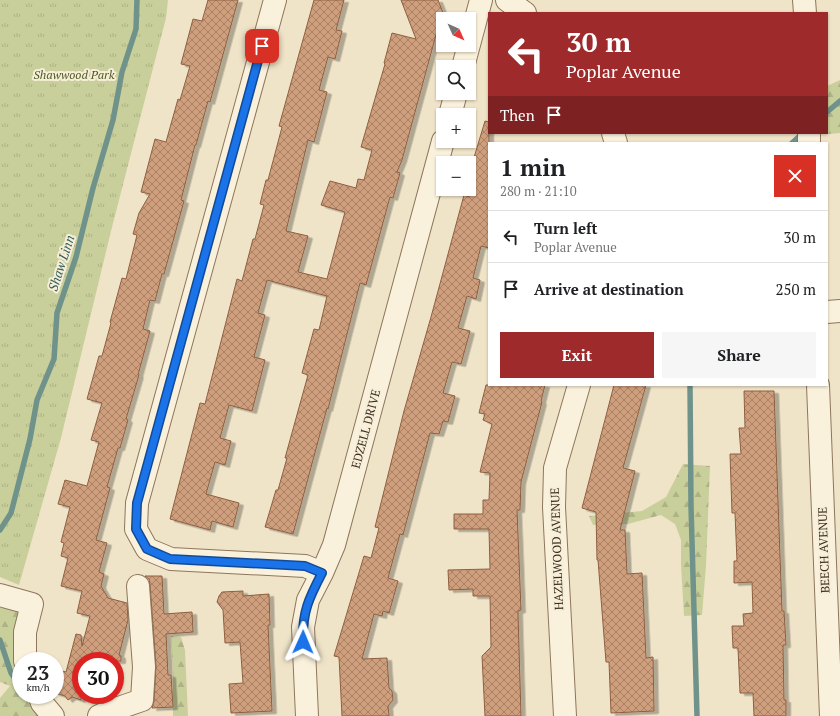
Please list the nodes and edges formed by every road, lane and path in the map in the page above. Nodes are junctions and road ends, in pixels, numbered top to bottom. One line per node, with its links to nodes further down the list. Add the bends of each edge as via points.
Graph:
1 (274, 0): 13 (street, via 137,503 136,529 147,549 170,559 305,566)
2 (481, 0): 7 (street)
3 (507, 0): 5 (street)
4 (804, 0): 6 (street)
5 (524, 12)
6 (805, 12)
7 (465, 60)
8 (441, 148): 13 (street, EDZELL DRIVE, via 334,545)
9 (840, 311): 10 (street)
10 (828, 312)
11 (579, 386): 21 (street, HAZELWOOD AVENUE, via 555,468 554,507)
12 (818, 386): 22 (street, BEECH AVENUE)
13 (322, 573): 20 (street, EDZELL DRIVE, via 308,600 303,627)
14 (138, 586): 19 (street, via 144,667 142,700)
15 (0, 595): 16 (street, via 32,604 25,632)
16 (25, 652)
17 (43, 704): 18 (street)
18 (53, 716)
19 (99, 716)
20 (307, 716)
21 (565, 716)
22 (831, 716)

